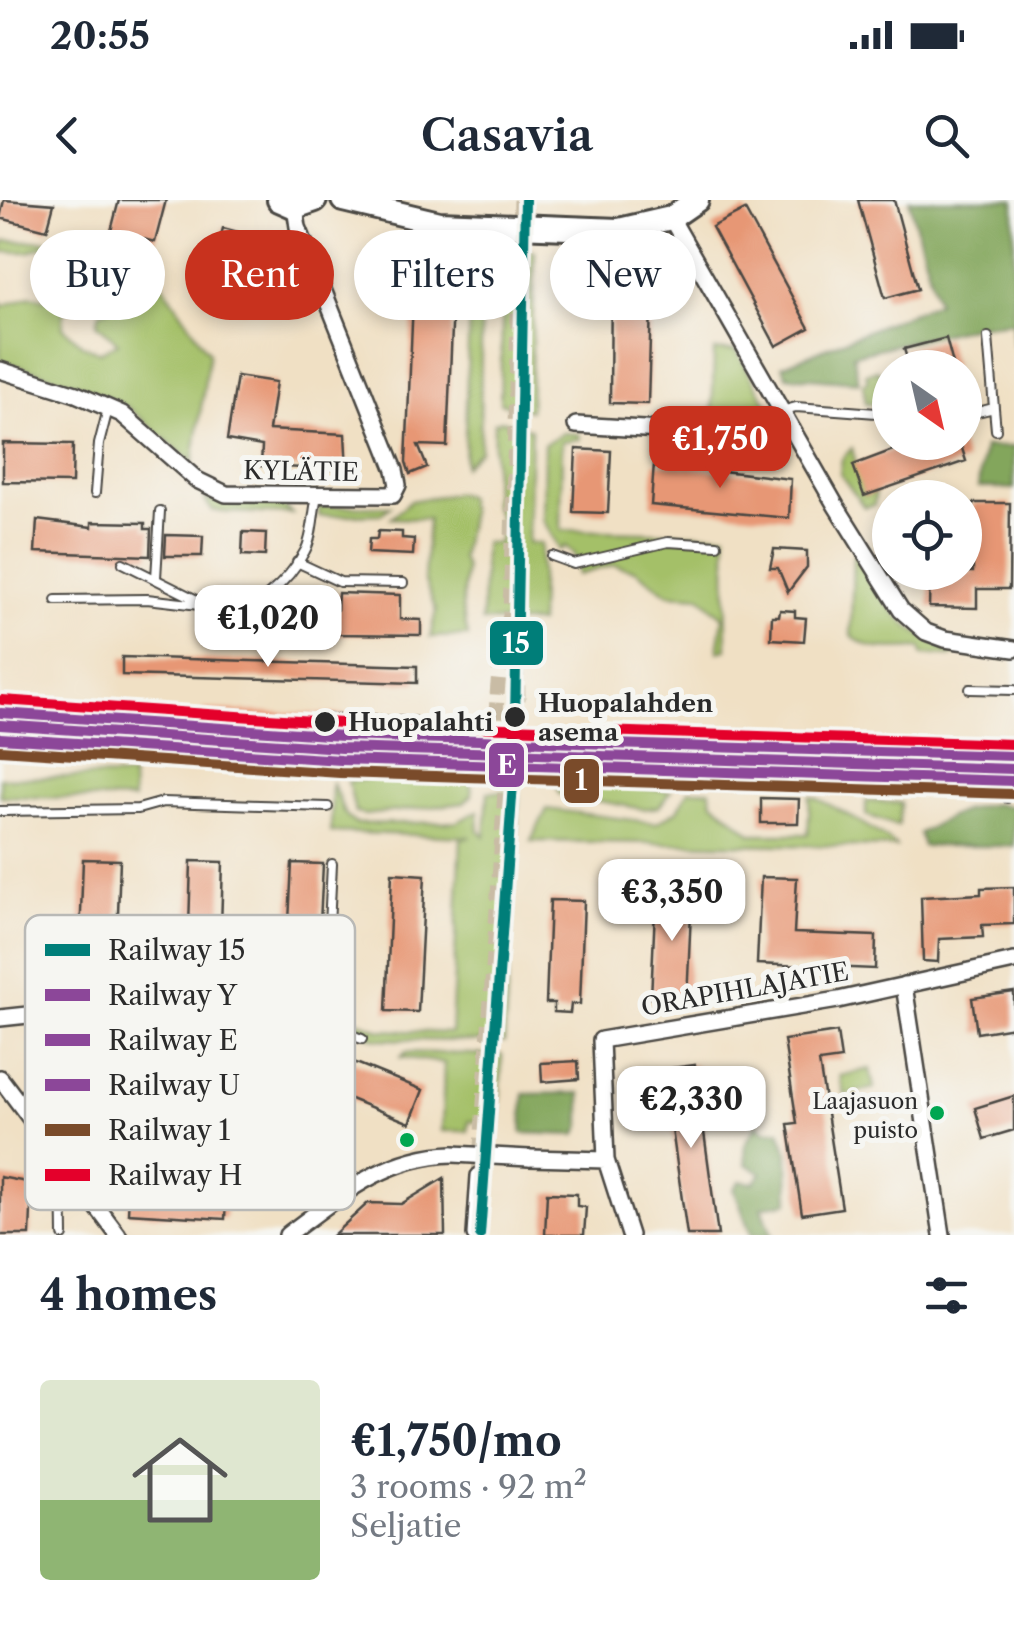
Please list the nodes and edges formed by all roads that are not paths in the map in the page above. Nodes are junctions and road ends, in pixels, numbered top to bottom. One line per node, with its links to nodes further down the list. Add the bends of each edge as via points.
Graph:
1 (343, 200): 4 (street)
2 (696, 200): 5 (street)
3 (296, 202): 17 (street, KYLÄTIE, via 298,227 395,470 395,494 386,498)
4 (380, 204): 5 (street, via 438,224 493,227 619,230)
5 (671, 218): 10 (street)
6 (988, 338): 9 (lane)
7 (0, 370): 8 (street, KYLÄTIE)
8 (109, 408): 16 (lane); 17 (street, KYLÄTIE, via 196,480 226,494)
9 (994, 408): 11 (lane); 15 (lane)
10 (781, 411): 12 (lane); 14 (street)
11 (982, 411)
12 (872, 413)
13 (576, 425): 14 (street)
14 (792, 429): 27 (street, via 911,620 945,639)
15 (996, 430)
16 (94, 493)
17 (317, 496): 21 (lane, via 307,549)
18 (160, 511): 23 (lane)
19 (717, 545): 20 (lane, via 668,542 574,564)
20 (552, 556)
21 (297, 562): 24 (lane, via 340,582); 26 (lane, via 249,610 218,618)
22 (123, 563): 23 (lane)
23 (156, 578): 26 (lane)
24 (403, 583)
25 (56, 600): 26 (lane)
26 (208, 606)
27 (1014, 649)
28 (970, 689): 29 (lane)
29 (1014, 690)
30 (968, 751): 31 (lane, via 1009,756)
31 (1007, 798)
32 (328, 807): 33 (lane, via 162,802 138,809)
33 (0, 811)
34 (332, 864): 35 (lane)
35 (330, 915)
36 (1014, 961): 37 (street, ORAPIHLAJATIE)
37 (904, 985): 44 (street, ORAPIHLAJATIE, via 601,1040); 55 (street)
38 (25, 1015): 39 (street)
39 (0, 1018)
40 (355, 1036): 41 (lane)
41 (362, 1039)
42 (0, 1078): 43 (street)
43 (25, 1112)
44 (606, 1160): 46 (street, bridge, via 428,1155 386,1168); 54 (street)
45 (480, 1176): 53 (street)
46 (355, 1189)
47 (63, 1210): 50 (lane)
48 (99, 1210): 51 (street)
49 (325, 1210): 52 (street, bridge)
50 (63, 1235)
51 (118, 1235)
52 (288, 1235)
53 (476, 1235)
54 (630, 1235)
55 (942, 1235)

